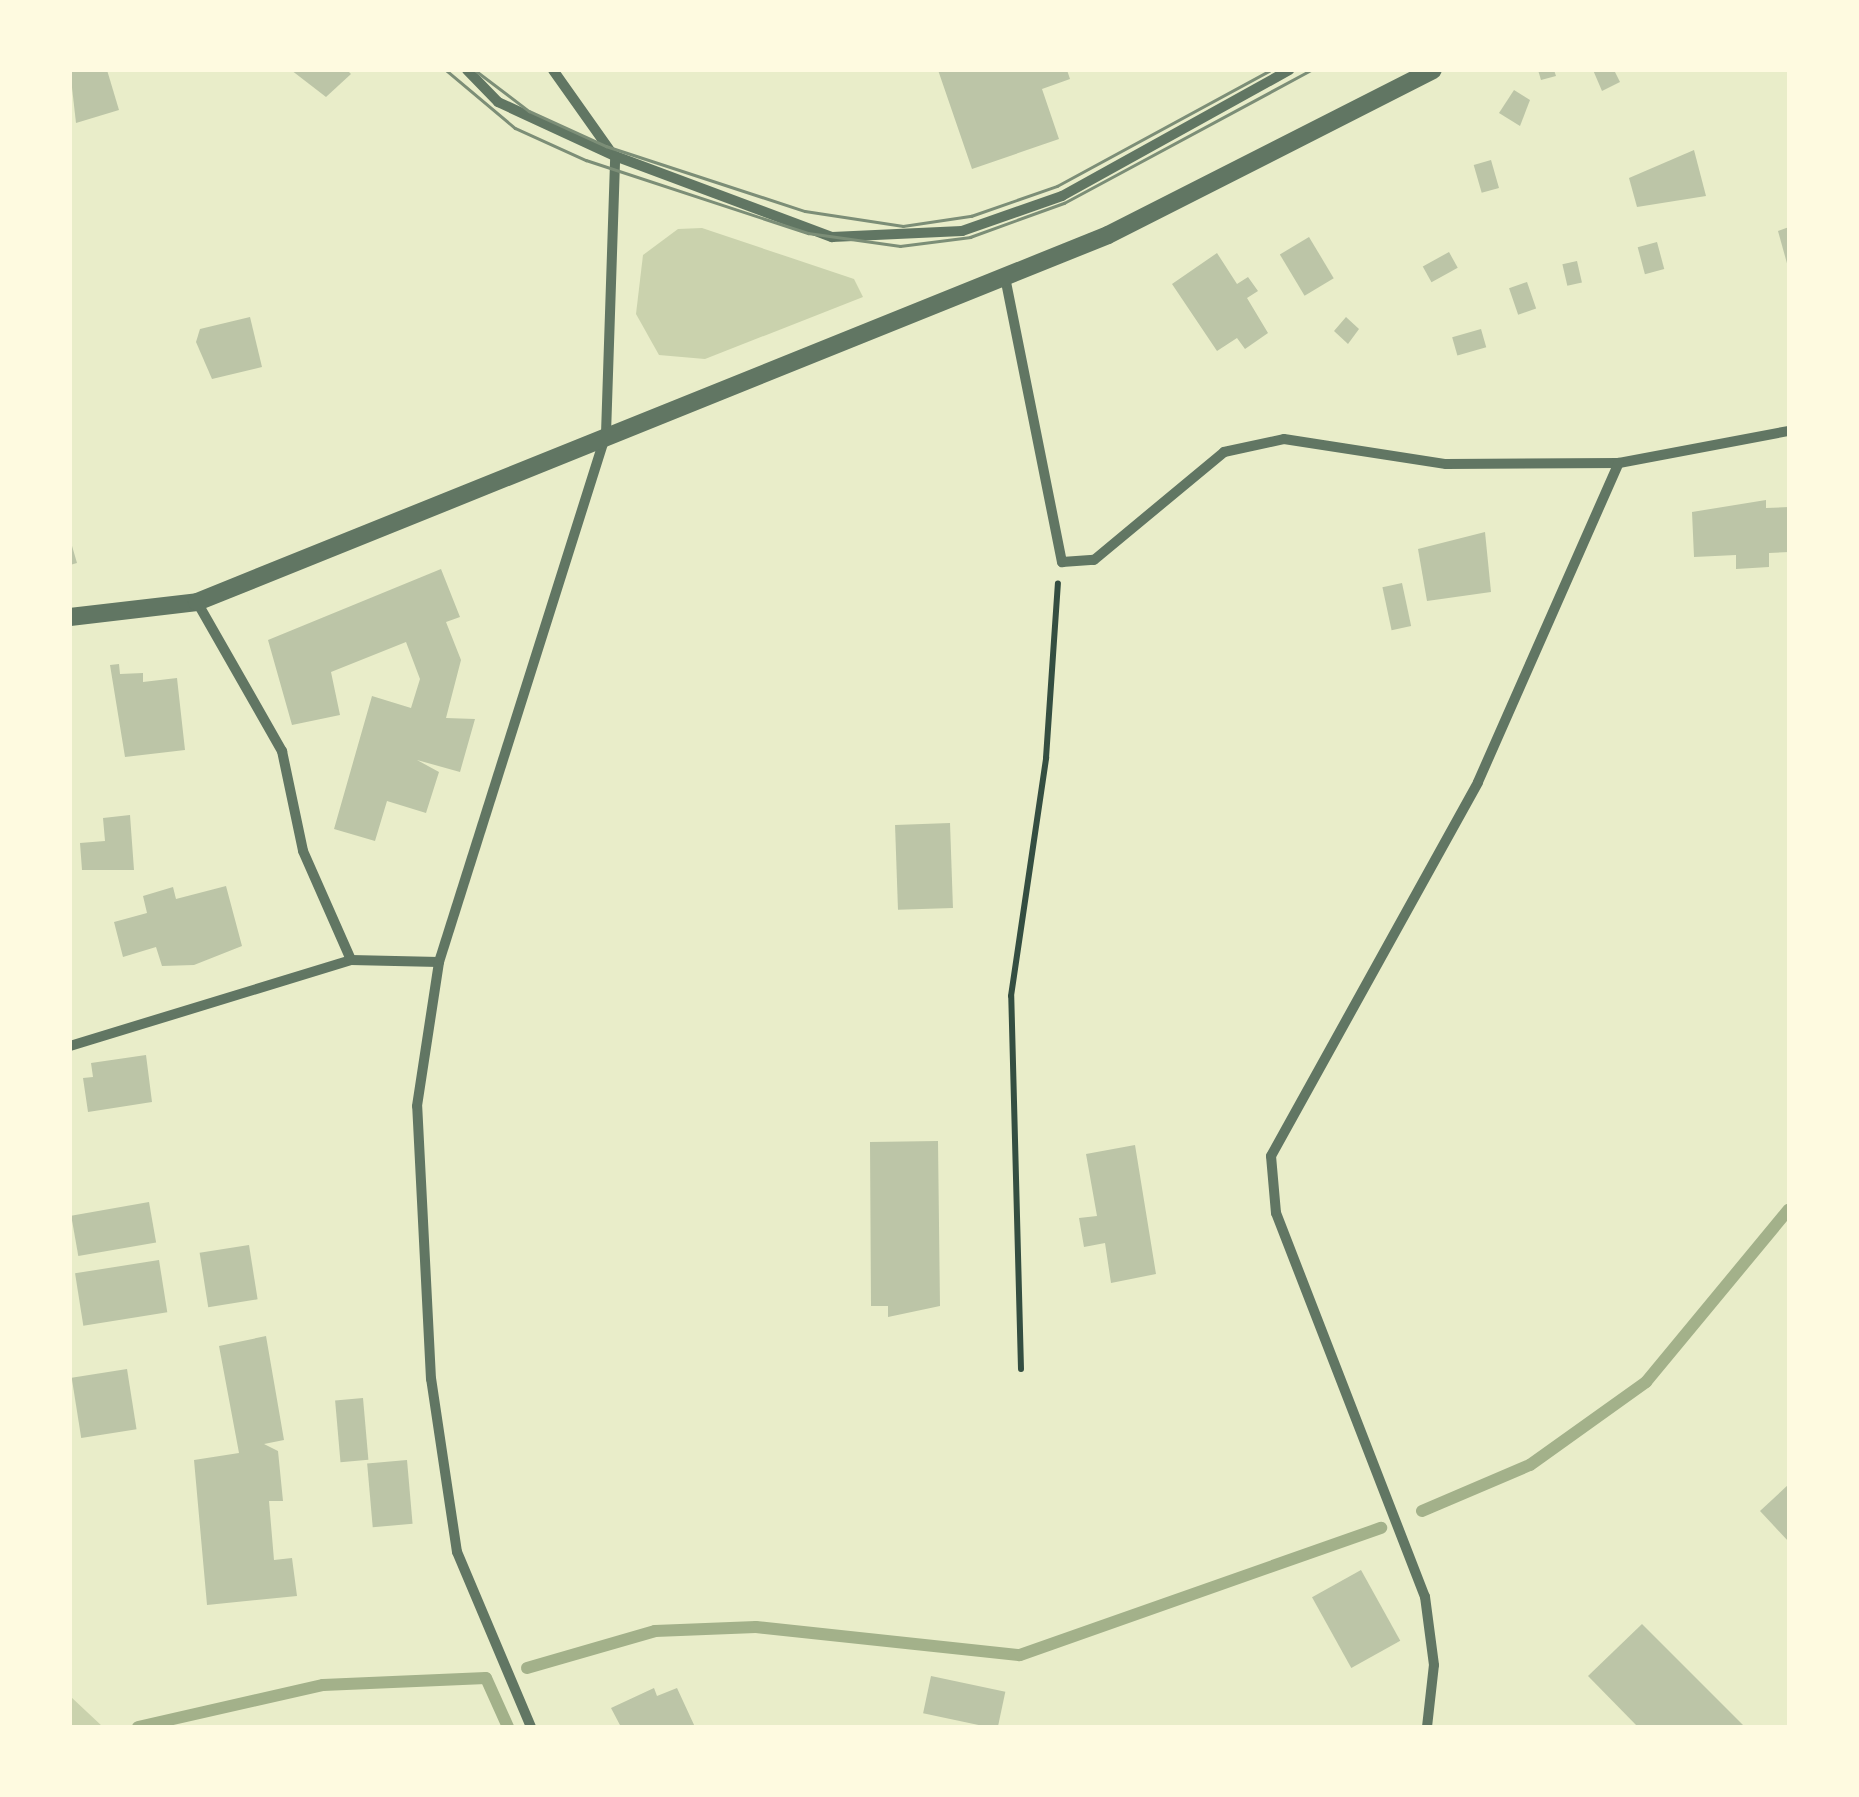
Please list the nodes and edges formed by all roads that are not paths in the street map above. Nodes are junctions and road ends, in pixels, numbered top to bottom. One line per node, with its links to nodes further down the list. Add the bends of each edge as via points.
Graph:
1 (467, 70): 5 (street, via 498,102)
2 (552, 70): 5 (street)
3 (1289, 70): 5 (street, via 1062,196 962,231 832,237)
4 (1433, 70): 6 (street)
5 (615, 156): 8 (street)
6 (1005, 277): 8 (street); 9 (street, via 1062,562 1094,560 1224,452 1284,439 1446,464)
7 (1789, 431): 9 (street)
8 (606, 434): 10 (street); 13 (street)
9 (1619, 463): 16 (street, via 1478,782 1272,1156 1276,1213 1424,1597 1434,1665)
10 (197, 602): 11 (street); 12 (street, via 282,751 304,851)
11 (70, 617)
12 (351, 960): 13 (street); 14 (street)
13 (439, 962): 15 (street, via 416,1106 432,1378 456,1552)
14 (70, 1046)
15 (531, 1727)
16 (1427, 1727)

